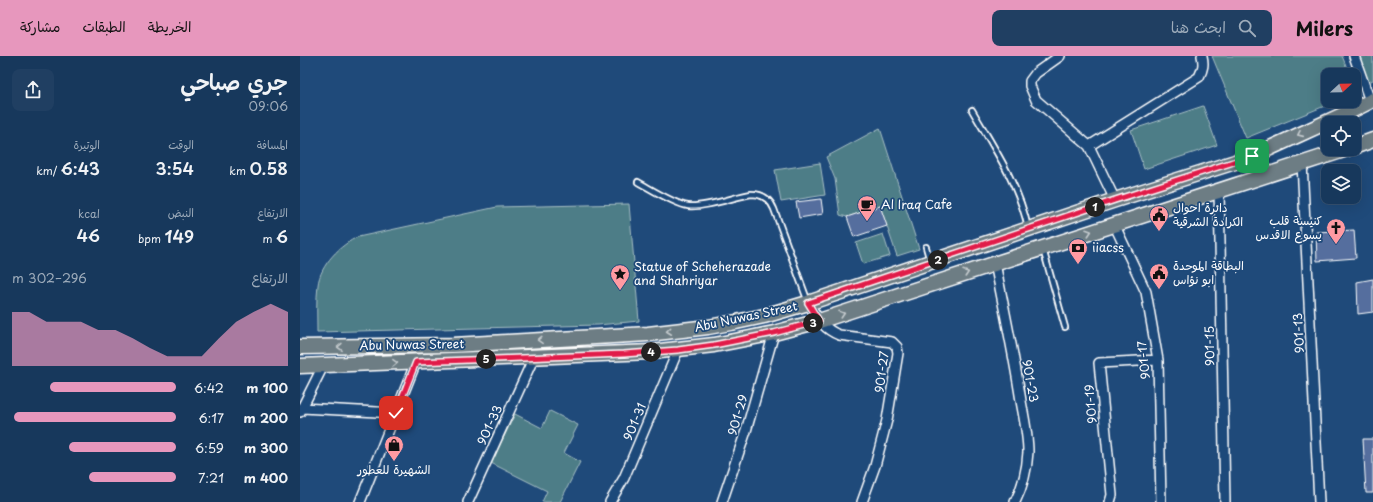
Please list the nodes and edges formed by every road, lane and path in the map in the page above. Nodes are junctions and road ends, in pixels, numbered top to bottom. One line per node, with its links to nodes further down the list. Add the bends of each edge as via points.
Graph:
1 (1060, 56): 8 (street, via 1036,73 1030,81 1030,86 1036,100)
2 (1202, 56): 8 (street, via 1204,64 1199,77)
3 (1354, 56): 4 (street)
4 (1372, 100): 13 (main road, Abu Nuwas Street, one-way to 13, via 1252,156)
5 (972, 110): 15 (lane, via 1006,168)
6 (1373, 140): 7 (main road)
7 (1361, 144)
8 (1088, 146): 13 (street)
9 (1324, 156): 10 (main road, Abu Nuwas Street)
10 (1302, 163): 12 (main road, Abu Nuwas Street); 44 (street, 901-13)
11 (638, 182): 20 (lane, via 689,206 751,194 766,197 773,206)
12 (1219, 190): 14 (main road, Abu Nuwas Street); 43 (street, 901-15)
13 (1115, 200): 15 (main road, Abu Nuwas Street)
14 (1114, 224): 17 (main road, Abu Nuwas Street, one-way to 14); 27 (street, 901-17, via 1146,292)
15 (1028, 230): 18 (main road, Abu Nuwas Street)
16 (926, 247): 18 (lane)
17 (1042, 248): 19 (main road, Abu Nuwas Street); 22 (lane)
18 (931, 262): 20 (main road, Abu Nuwas Street)
19 (995, 264): 21 (main road, Abu Nuwas Street, one-way to 19); 33 (street, 901-23, via 1027,440 1028,453)
20 (808, 303): 21 (street, 901-27); 24 (main road, Abu Nuwas Street, one-way to 24, via 736,322 648,334 453,345)
21 (819, 321): 23 (main road, Abu Nuwas Street); 38 (street, 901-27, via 831,332 839,335 892,342 897,347 887,420)
22 (1065, 327)
23 (774, 333): 25 (main road, Abu Nuwas Street); 37 (street, 901-29, via 746,431)
24 (300, 347)
25 (678, 350): 26 (main road, Abu Nuwas Street); 36 (street, 901-31, via 624,478)
26 (534, 357): 28 (main road, Abu Nuwas Street); 35 (street, 901-33)
27 (1158, 360): 41 (street, 901-19, via 1099,363 1112,494); 42 (street, 901-17)
28 (416, 362): 30 (main road, Abu Nuwas Street, one-way to 28); 32 (street)
29 (300, 366): 30 (main road, Abu Nuwas Street)
30 (323, 366): 31 (street)
31 (301, 410): 32 (street)
32 (396, 413): 34 (street)
33 (1021, 490): 39 (street, 901-23); 40 (street)
34 (360, 502)
35 (468, 502)
36 (610, 502)
37 (722, 502)
38 (862, 502)
39 (1015, 502)
40 (1018, 502)
41 (1110, 502)
42 (1161, 502)
43 (1225, 502)
44 (1319, 502)

